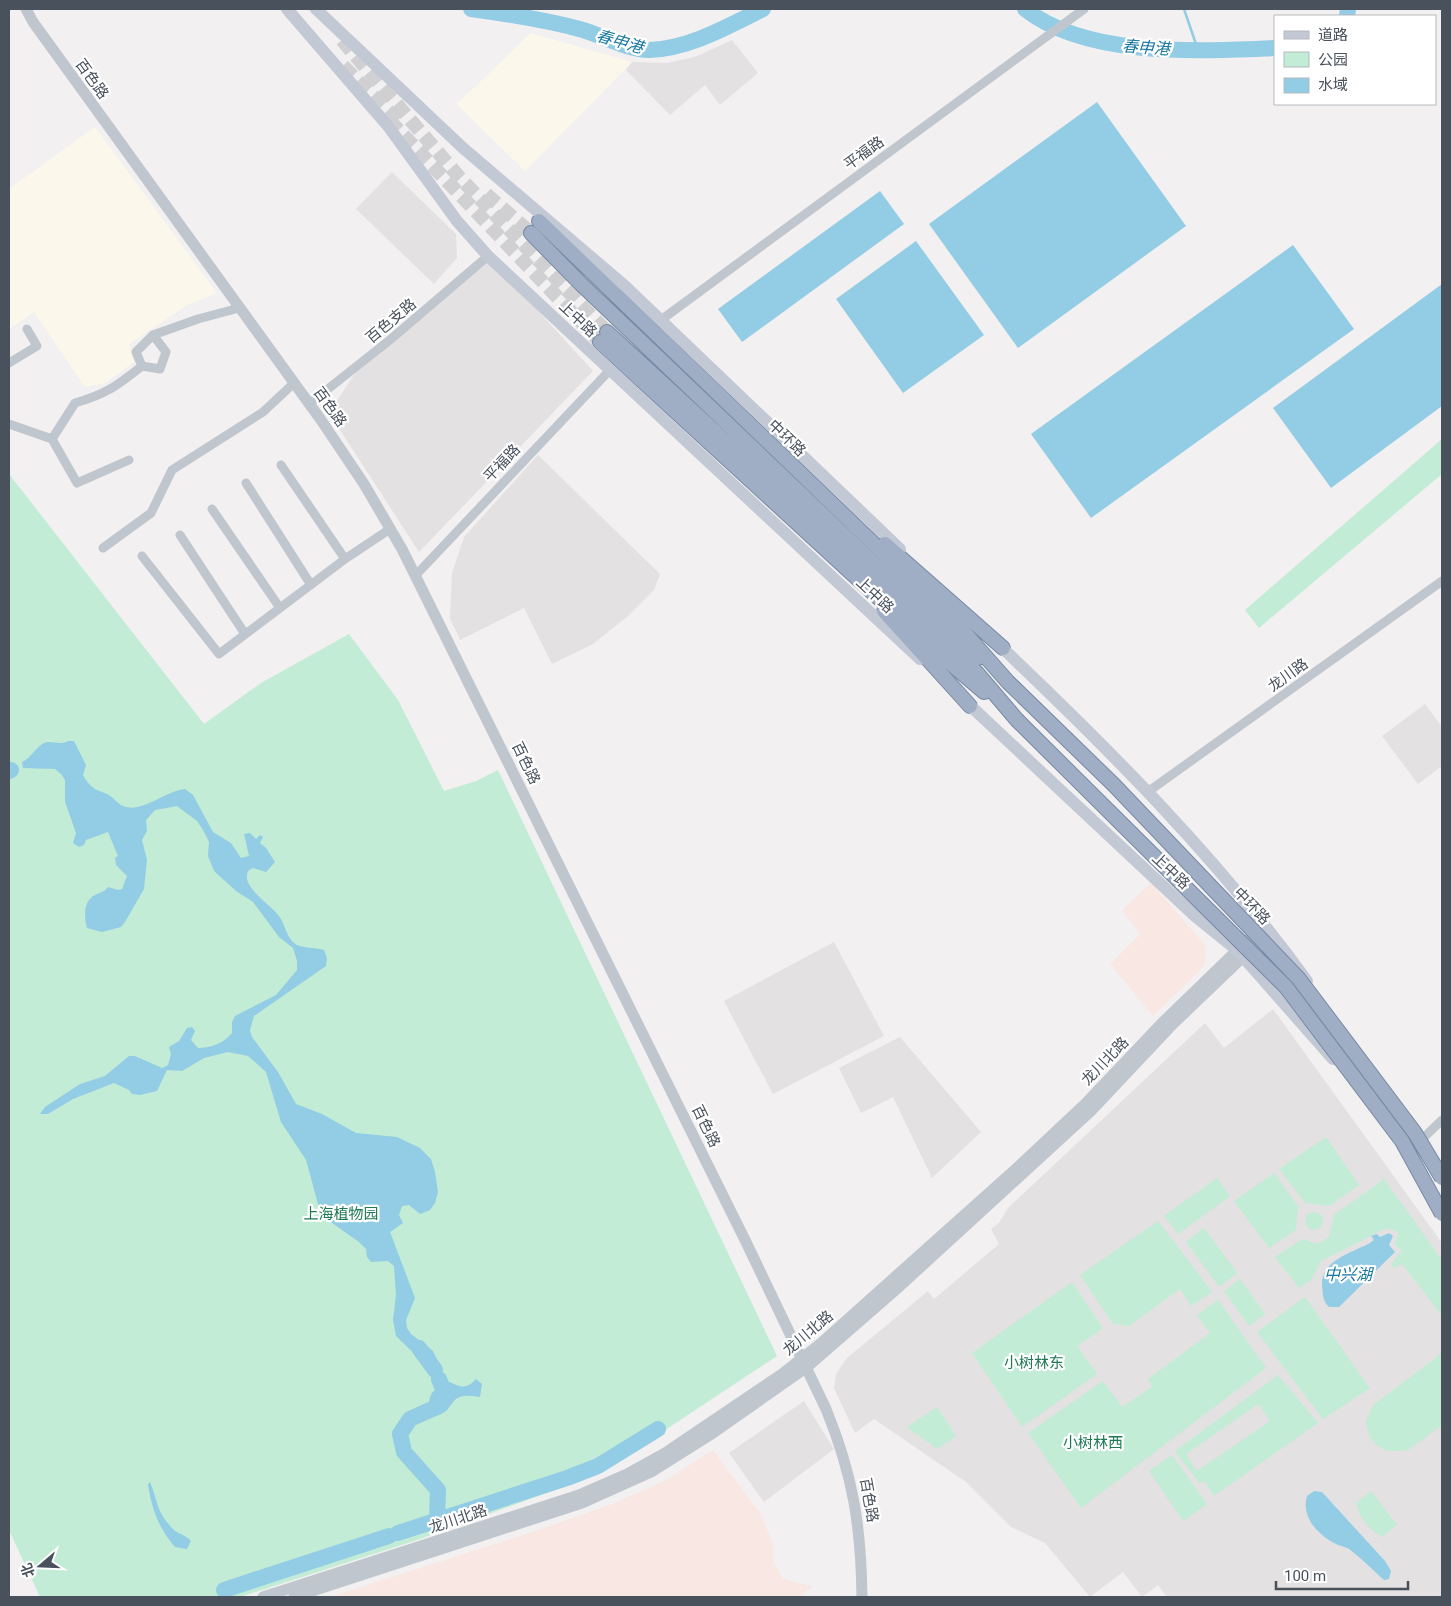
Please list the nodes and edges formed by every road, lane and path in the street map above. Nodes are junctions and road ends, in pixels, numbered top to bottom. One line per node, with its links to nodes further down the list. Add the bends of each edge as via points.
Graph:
1 (26, 9): 6 (street, 百色路)
2 (287, 9): 5 (main road, 上中路, via 388,126 457,221)
3 (316, 9): 7 (main road, via 430,118)
4 (1084, 9): 7 (street, 平福路)
5 (488, 256): 12 (main road, 上中路); 14 (street, 百色支路, via 392,339)
6 (239, 308): 9 (street); 13 (street, 百色路)
7 (661, 320): 34 (main road)
8 (27, 329): 10 (street, via 37,346)
9 (153, 335): 11 (street, via 136,352); 11 (street, via 166,352 160,369)
10 (9, 363)
11 (142, 366): 17 (street, via 115,388 75,403)
12 (609, 371): 27 (street, 平福路); 35 (main road, 上中路)
13 (294, 383): 14 (street, 百色路); 24 (street, via 264,412 172,470 151,513)
14 (309, 404): 22 (street, 百色路)
15 (738, 414): 31 (highway, 中环路); 31 (highway, 中环路, via 535,227 581,284); 34 (highway)
16 (9, 424): 17 (street)
17 (52, 439): 18 (street, via 77,483)
18 (129, 460)
19 (281, 465): 26 (street)
20 (246, 483): 30 (street)
21 (212, 509): 32 (street)
22 (390, 529): 26 (street); 27 (street, 百色路)
23 (180, 535): 33 (street)
24 (103, 548)
25 (142, 556): 33 (street, via 218,654)
26 (345, 559): 30 (street)
27 (416, 575): 46 (street, 百色路)
28 (1442, 581): 36 (street, 龙川路)
29 (864, 584): 31 (highway, 中环路); 31 (highway, 中环路, via 604,337); 35 (highway, via 892,623)
30 (311, 585): 32 (street)
31 (904, 599): 43 (highway, 中环路, bridge, via 1008,682 1114,785 1299,979 1415,1133); 45 (highway, 中环路, bridge, via 977,673 1017,720 1286,987 1402,1141)
32 (280, 608): 33 (street)
33 (246, 634)
34 (1003, 648): 36 (main road)
35 (970, 706): 38 (main road, 上中路, via 1195,916)
36 (1149, 791): 37 (main road)
37 (1268, 927): 38 (street, 龙川北路); 40 (main road)
38 (1240, 953): 41 (main road, 上中路, via 1398,1130); 46 (street, 龙川北路, via 1105,1097 1025,1173)
39 (1442, 1120): 40 (street)
40 (1423, 1139): 41 (street); 42 (main road)
41 (1411, 1150): 44 (main road, 上中路)
42 (1442, 1167)
43 (1442, 1178)
44 (1442, 1201)
45 (1442, 1214)
46 (805, 1363): 47 (street, 龙川北路, via 646,1464 605,1484 551,1505); 48 (street, 龙川北路, via 670,1461 609,1493 554,1514); 49 (street, 百色路, via 838,1436 853,1490 860,1539)
47 (263, 1597)
48 (294, 1597)
49 (862, 1597)

